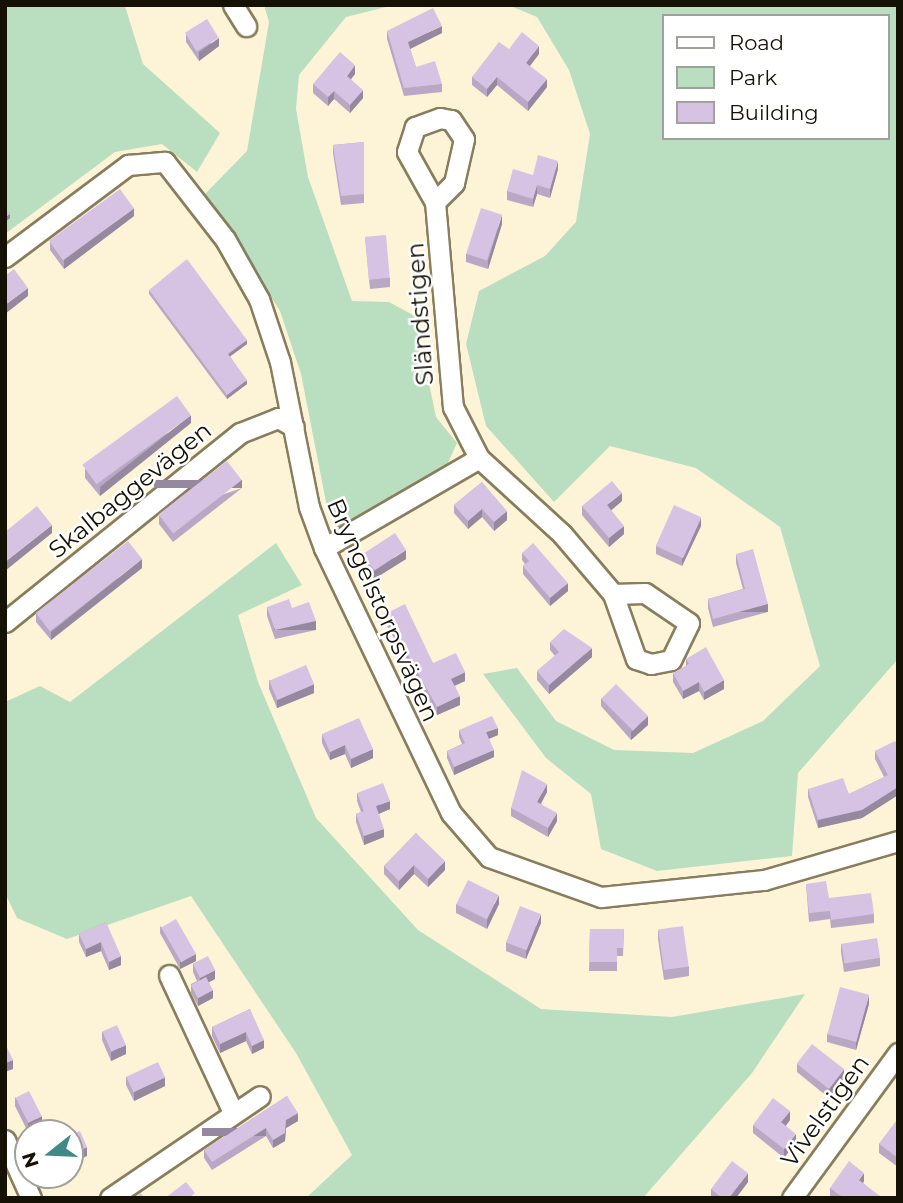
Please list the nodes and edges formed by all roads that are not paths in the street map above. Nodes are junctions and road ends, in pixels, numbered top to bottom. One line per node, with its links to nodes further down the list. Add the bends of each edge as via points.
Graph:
1 (233, 5): 2 (street)
2 (246, 26)
3 (435, 202): 6 (street, Sländstigen, via 453,408)
4 (5, 257): 5 (street, Bryngelstorpsvägen, via 128,165 165,162 225,239 258,299)
5 (294, 427): 7 (street, Bryngelstorpsvägen); 9 (street, Skalbaggevägen, via 278,418 240,433)
6 (479, 458): 7 (street); 8 (street, Sländstigen, via 562,534)
7 (324, 548): 10 (street, Bryngelstorpsvägen, via 444,801 489,857 601,898 764,880)
8 (614, 594)
9 (5, 622)
10 (897, 842)
11 (169, 975): 14 (street)
12 (898, 1053): 18 (street, Vivelstigen)
13 (260, 1097): 14 (street)
14 (233, 1112): 17 (street)
15 (5, 1140): 16 (street)
16 (31, 1198)
17 (110, 1198)
18 (792, 1198)

